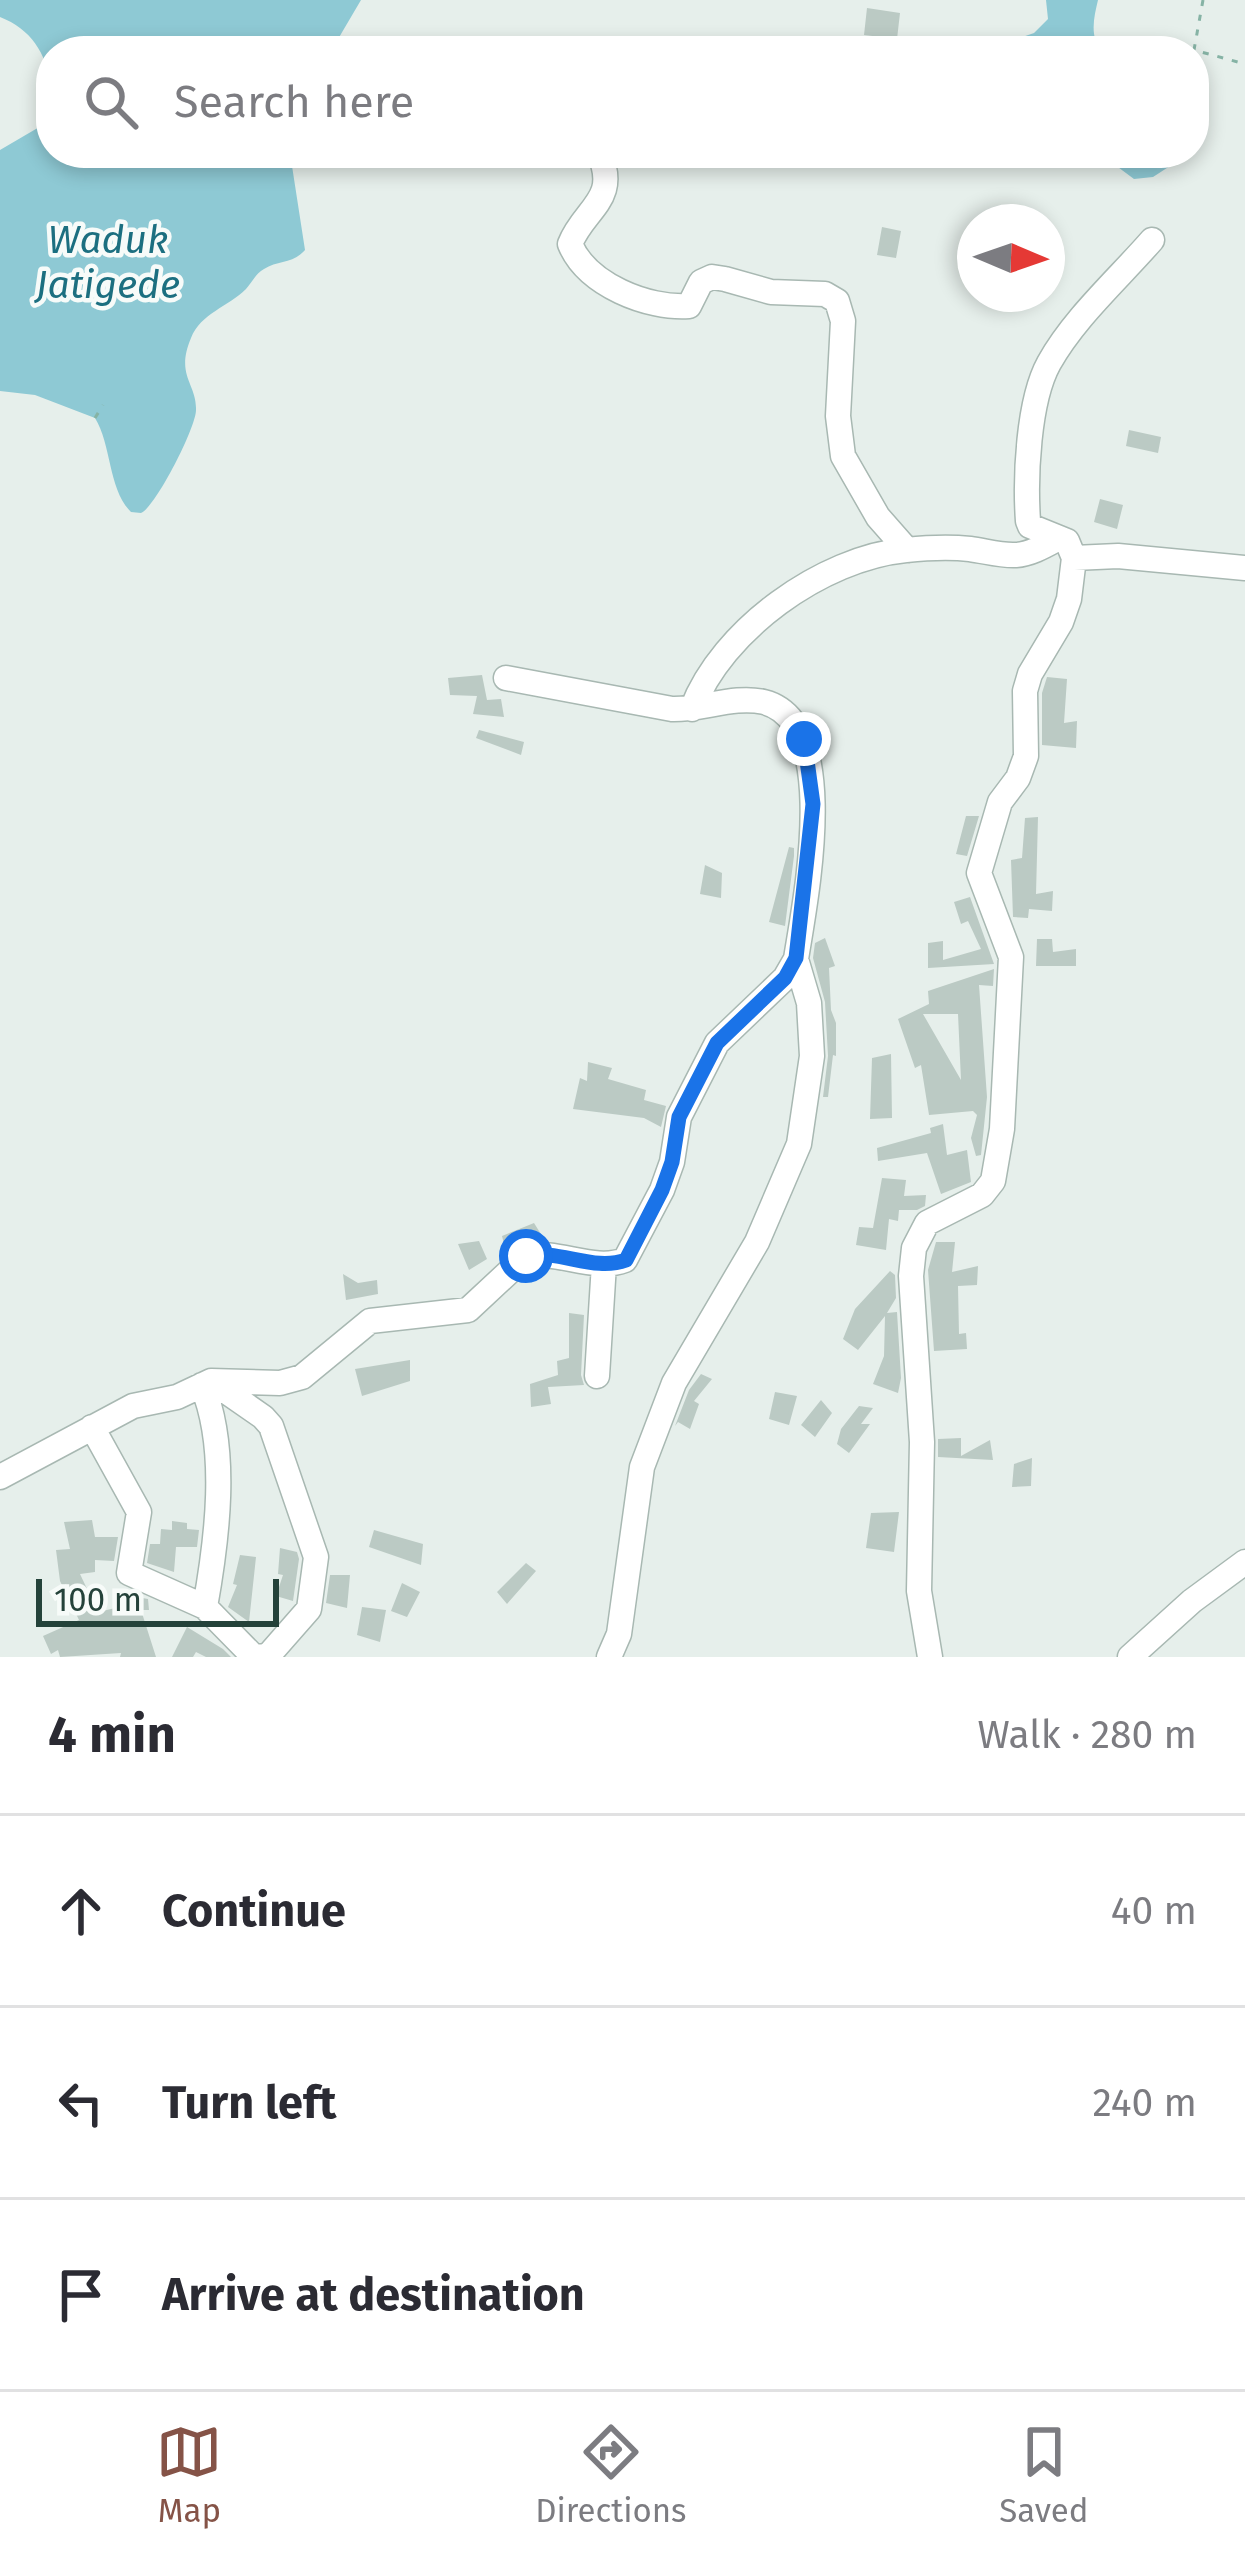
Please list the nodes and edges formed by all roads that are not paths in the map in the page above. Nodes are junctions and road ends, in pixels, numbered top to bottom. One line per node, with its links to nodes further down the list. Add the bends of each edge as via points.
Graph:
1 (603, 168): 4 (street, via 603,196 570,244 580,262 632,297 689,306 712,277 837,301 838,437 865,497)
2 (1152, 240): 3 (street, via 1060,347 1037,390 1028,521)
3 (1067, 548): 4 (street, via 1014,556); 5 (street); 17 (street, via 1069,598 1035,660 1025,691 1026,756 1000,802 980,873 1011,957 993,1181 927,1223 914,1248 922,1442 917,1550)
4 (907, 550): 7 (street, via 851,561 788,598 724,653)
5 (1245, 568)
6 (506, 677): 7 (street)
7 (692, 710): 8 (street, via 738,700 770,704 804,739 813,804)
8 (796, 958): 9 (street, via 717,1043 679,1117 662,1190 626,1260); 16 (street, via 812,1055 799,1144 757,1242 674,1383 642,1467)
9 (604, 1264): 10 (street); 11 (street, via 526,1256 467,1310 370,1321 302,1377)
10 (597, 1376)
11 (207, 1383): 12 (street); 15 (street, via 218,1521); 15 (street, via 271,1426 316,1557 310,1609 266,1657 253,1656)
12 (92, 1427): 13 (street); 15 (street, via 139,1512 129,1573)
13 (0, 1477)
14 (1245, 1562): 18 (street)
15 (205, 1607)
16 (610, 1657)
17 (930, 1657)
18 (1130, 1657)

